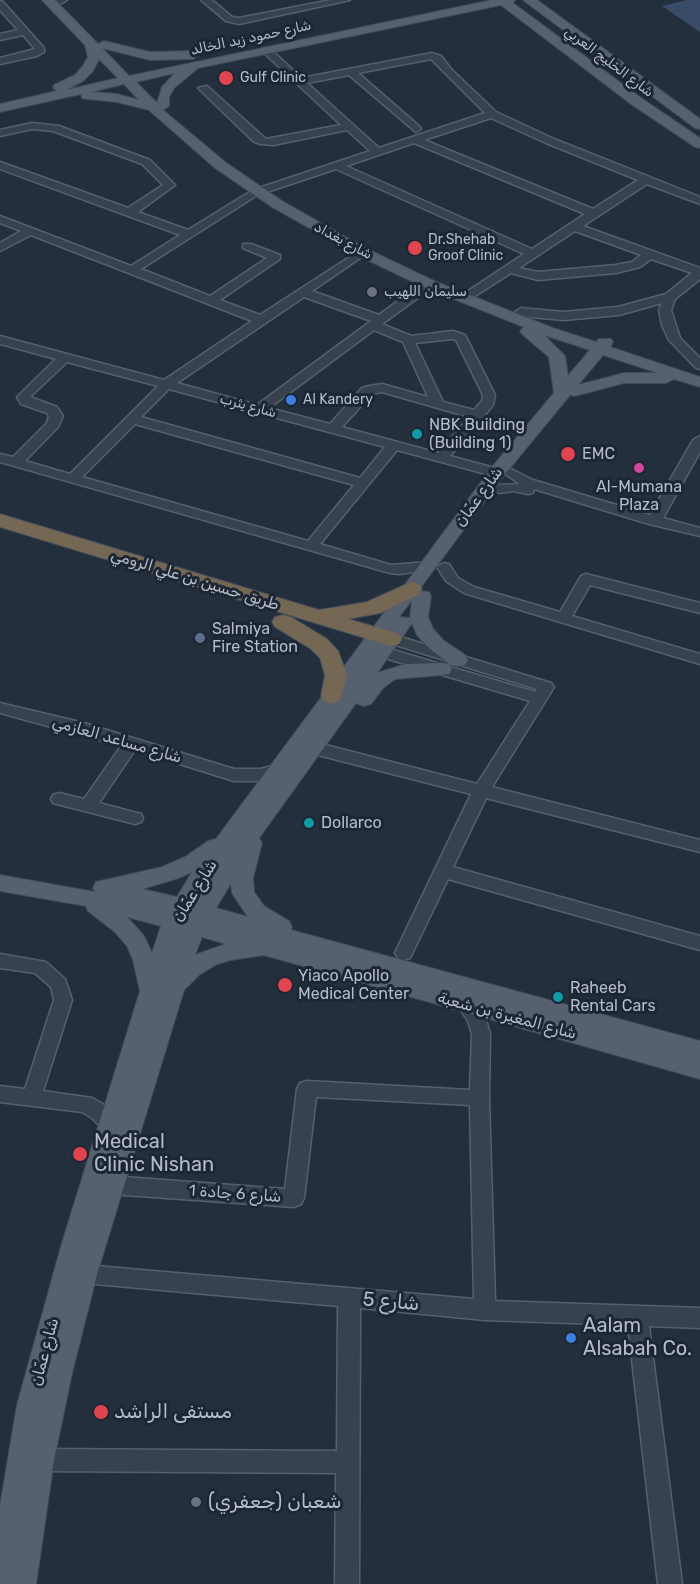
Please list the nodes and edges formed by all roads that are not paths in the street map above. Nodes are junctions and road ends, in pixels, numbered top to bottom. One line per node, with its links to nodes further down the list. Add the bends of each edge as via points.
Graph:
1 (57, 0): 16 (main road, شارع بغداد)
2 (206, 0): 3 (street, via 229,20 239,21)
3 (345, 0)
4 (450, 0): 9 (main road)
5 (478, 0): 9 (main road, شارع حمود زيد الخالد)
6 (505, 0): 10 (main road, شارع حمود زيد الخالد); 14 (main road, شارع الخليج العربي)
7 (529, 0): 29 (main road, شارع الخليج العربي)
8 (2, 8): 13 (street)
9 (425, 11): 18 (main road, شارع حمود زيد الخالد)
10 (438, 15): 11 (main road); 17 (main road, شارع حمود زيد الخالد)
11 (485, 16)
12 (507, 20): 14 (main road)
13 (25, 32): 15 (street); 19 (street, via 40,51)
14 (545, 32): 33 (main road, شارع الخليج العربي)
15 (0, 37)
16 (98, 45): 18 (main road, via 150,56); 21 (main road, شارع بغداد); 24 (main road, via 89,68)
17 (266, 50): 18 (main road, شارع حمود زيد الخالد); 22 (street)
18 (210, 58): 21 (main road, شارع حمود زيد الخالد); 26 (main road, via 173,81)
19 (0, 61)
20 (350, 71): 22 (street); 28 (street, via 426,56 438,58); 32 (street)
21 (128, 76): 24 (main road, شارع حمود زيد الخالد); 26 (main road, شارع بغداد)
22 (301, 81): 30 (street)
23 (203, 88): 30 (street, via 264,142)
24 (60, 92): 25 (main road, شارع حمود زيد الخالد); 26 (main road); 27 (main road, شارع حمود زيد الخالد)
25 (0, 102)
26 (158, 107): 38 (main road, شارع بغداد)
27 (0, 108)
28 (492, 114): 32 (street); 37 (street)
29 (700, 125)
30 (349, 126): 34 (street)
31 (0, 133): 40 (street, via 32,126 55,128 146,162 170,185)
32 (415, 134): 34 (street); 41 (street)
33 (700, 144)
34 (376, 153): 36 (street)
35 (0, 165): 40 (street)
36 (337, 166): 38 (street); 49 (street)
37 (645, 180): 39 (street); 41 (street)
38 (262, 191): 45 (street); 48 (main road, شارع بغداد); 56 (main road, شارع بغداد, via 356,242)
39 (700, 201)
40 (129, 213): 45 (street)
41 (594, 214): 43 (street)
42 (0, 219): 44 (street)
43 (574, 226): 49 (street); 50 (street)
44 (31, 230): 47 (street); 52 (street)
45 (188, 234): 52 (street)
46 (247, 246): 58 (street, via 276,257)
47 (0, 248)
48 (362, 252): 54 (main road, شارع بغداد); 55 (street)
49 (533, 254): 51 (street)
50 (650, 254): 51 (street, via 636,265 604,270 538,276); 53 (street)
51 (511, 269): 56 (street)
52 (132, 270): 58 (street)
53 (700, 273): 57 (street)
54 (429, 284): 59 (main road, شارع بغداد); 62 (street)
55 (302, 292): 61 (street); 62 (street)
56 (472, 294): 60 (main road, شارع بغداد)
57 (670, 297): 60 (street, via 619,311 563,316); 69 (street, via 665,310 668,325 675,340)
58 (212, 301): 61 (street)
59 (498, 312): 66 (main road, شارع بغداد); 73 (main road, via 552,350)
60 (521, 312): 66 (main road, شارع بغداد)
61 (261, 320): 72 (street)
62 (376, 323): 64 (street); 75 (street)
63 (0, 340): 65 (street, شارع يثرب)
64 (411, 340): 74 (street, via 409,343); 76 (street, via 453,334 461,338 490,399)
65 (14, 344): 67 (street); 68 (street, شارع يثرب)
66 (607, 347): 70 (main road, شارع بغداد); 71 (main road, شارع بغداد); 73 (main road, شارع عمّان)
67 (0, 356)
68 (65, 357): 72 (street, شارع يثرب); 83 (street, via 23,397 52,410 56,416)
69 (700, 365)
70 (700, 373)
71 (700, 382): 73 (main road, via 634,377)
72 (167, 384): 75 (street, شارع يثرب); 77 (street)
73 (569, 391): 84 (main road, شارع عمّان)
74 (438, 404): 76 (street); 78 (street, via 374,389 367,391)
75 (259, 409): 78 (street, شارع يثرب)
76 (476, 415): 82 (street)
77 (133, 419): 85 (street); 86 (street)
78 (333, 429): 80 (street, شارع يثرب)
79 (700, 440): 88 (street)
80 (394, 445): 82 (street, شارع يثرب); 86 (street)
81 (0, 458): 83 (street)
82 (441, 458): 84 (street, شارع يثرب)
83 (15, 463): 85 (street)
84 (502, 478): 88 (street, شارع يثرب, via 514,487); 94 (main road, شارع عمّان)
85 (73, 480): 93 (street)
86 (363, 483): 93 (street)
87 (0, 520): 92 (highway, طريق حسين بن علي الرومي)
88 (654, 521): 90 (street, شارع يثرب)
89 (0, 527): 92 (highway, via 45,541)
90 (700, 532)
91 (0, 537): 95 (highway, طريق حسين بن علي الرومي)
92 (77, 544): 95 (highway, طريق حسين بن علي الرومي)
93 (311, 546): 94 (street, via 400,570)
94 (436, 567): 96 (main road, شارع عمّان); 99 (street, via 459,585)
95 (210, 592): 98 (highway, طريق حسين بن علي الرومي); 100 (highway, طريق حسين بن علي الرومي)
96 (417, 592): 98 (highway, via 363,610); 101 (main road, شارع عمّان); 103 (main road, via 424,631)
97 (700, 608): 99 (street, via 586,579)
98 (306, 614): 101 (highway, طريق حسين بن علي الرومي)
99 (563, 619): 102 (street)
100 (284, 622): 101 (highway, طريق حسين بن علي الرومي); 104 (highway, via 319,644 330,656 336,675)
101 (379, 643): 103 (street); 104 (main road, شارع عمّان); 106 (main road, شارع عمّان)
102 (700, 660)
103 (458, 667): 106 (main road, via 406,670 389,675 376,683 352,712); 111 (street, via 543,692)
104 (332, 696): 109 (main road, شارع عمّان)
105 (0, 708): 107 (street, شارع مساعد العازمي)
106 (335, 719): 108 (main road, شارع عمّان)
107 (131, 744): 110 (street, شارع مساعد العازمي); 114 (street)
108 (314, 748): 111 (street); 116 (main road, شارع عمّان)
109 (276, 771): 110 (street, شارع مساعد العازمي); 113 (main road, شارع عمّان)
110 (234, 775): 113 (street)
111 (482, 790): 118 (street); 120 (street)
112 (59, 799): 114 (street)
113 (256, 800): 117 (main road, شارع عمّان)
114 (88, 806): 115 (street)
115 (135, 818)
116 (252, 831): 123 (main road, شارع عمّان); 126 (main road, via 242,886 250,906 270,922)
117 (229, 838): 122 (main road, via 193,863 168,873); 123 (main road, شارع عمّان, via 200,878)
118 (700, 846)
119 (0, 870): 122 (main road, شارع المغيرة بن شعبة)
120 (443, 872): 124 (street); 127 (street)
121 (0, 883): 122 (main road, شارع المغيرة بن شعبة)
122 (90, 892): 123 (main road, شارع المغيرة بن شعبة); 129 (main road, via 136,942)
123 (188, 916): 125 (main road, شارع المغيرة بن شعبة); 126 (main road, شارع المغيرة بن شعبة); 129 (main road, شارع عمّان)
124 (700, 943)
125 (267, 948): 129 (main road, via 231,951 209,958); 130 (main road, شارع المغيرة بن شعبة)
126 (334, 951): 133 (main road, شارع المغيرة بن شعبة)
127 (404, 953)
128 (0, 961): 137 (street, via 40,967 59,984 63,1000)
129 (162, 989): 135 (main road, شارع عمّان); 141 (main road, شارع عمّان)
130 (466, 1005): 131 (main road, شارع المغيرة بن شعبة); 132 (street, via 477,1018)
131 (516, 1018): 132 (street, via 496,1022); 134 (main road, شارع المغيرة بن شعبة)
132 (481, 1034): 138 (street)
133 (700, 1051)
134 (700, 1069)
135 (120, 1093): 139 (street); 140 (main road, شارع عمّان)
136 (0, 1094): 137 (street)
137 (32, 1097): 139 (street)
138 (479, 1098): 141 (street, شارع 6 جادة 1, via 307,1089 294,1198); 144 (street)
139 (85, 1104): 140 (street)
140 (110, 1123): 149 (main road, شارع عمّان, via 31,1406)
141 (110, 1185): 142 (main road, شارع عمّان)
142 (84, 1274): 143 (street, شارع 5); 147 (main road, شارع عمّان, via 57,1373)
143 (349, 1298): 144 (street, شارع 5); 148 (street)
144 (485, 1310): 145 (street, شارع 5)
145 (637, 1315): 146 (street, شارع 5); 153 (street)
146 (700, 1318)
147 (40, 1460): 148 (street); 151 (main road, شارع عمّان)
148 (348, 1462): 152 (street)
149 (3, 1557): 150 (main road, شارع عمّان)
150 (2, 1584)
151 (21, 1584)
152 (347, 1584)
153 (670, 1584)

